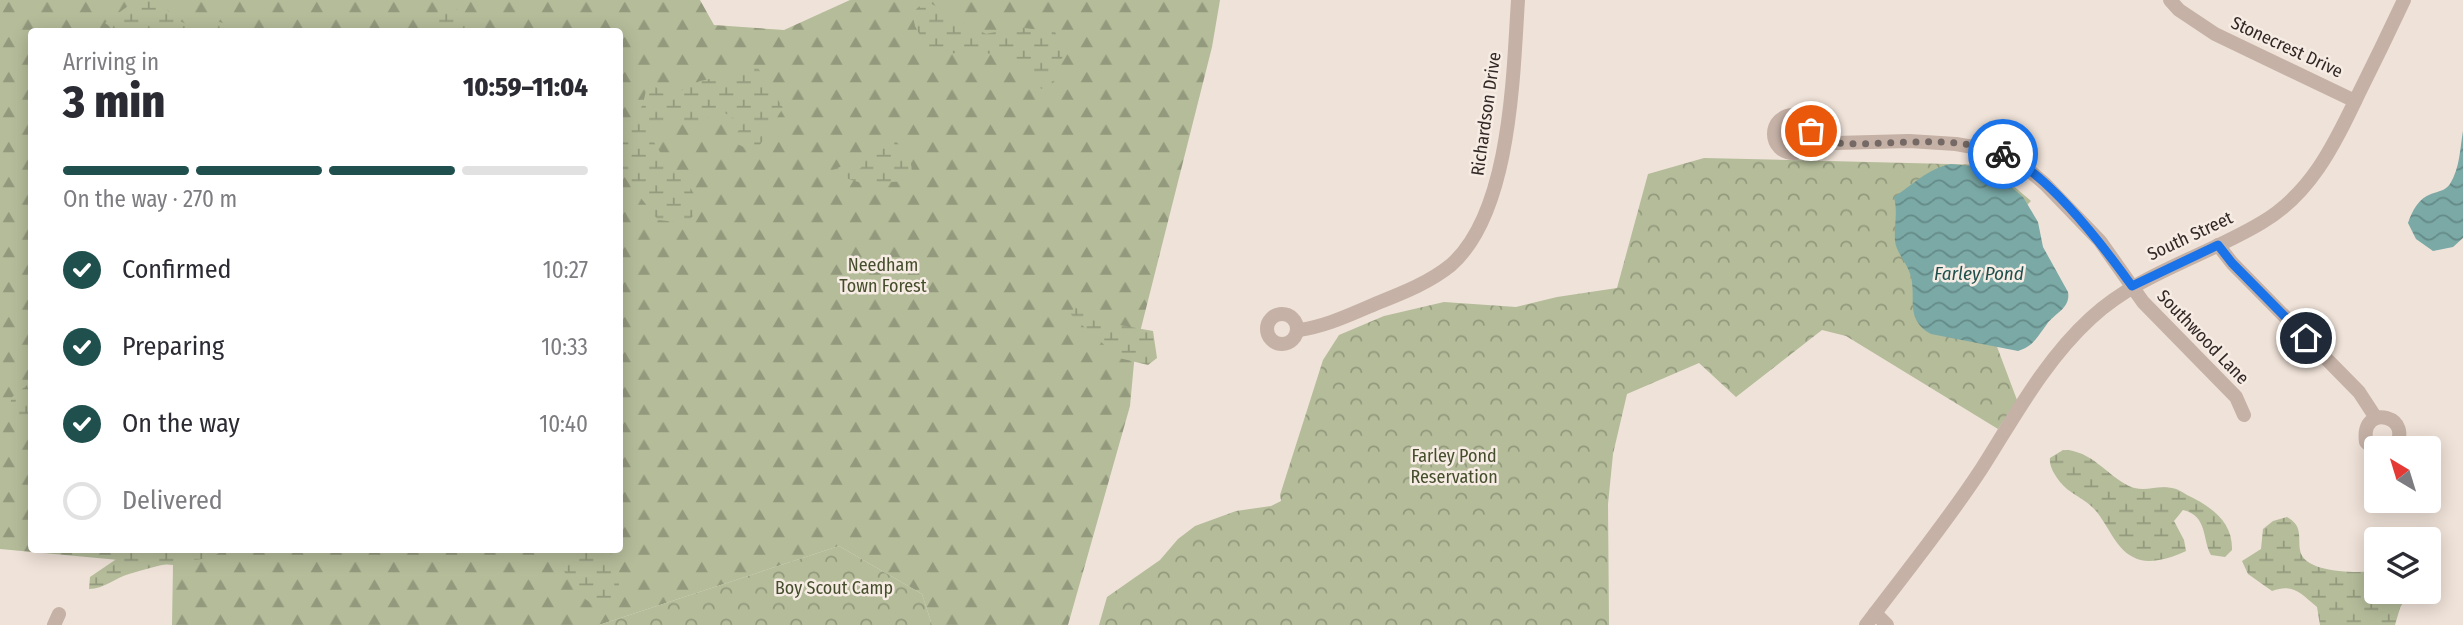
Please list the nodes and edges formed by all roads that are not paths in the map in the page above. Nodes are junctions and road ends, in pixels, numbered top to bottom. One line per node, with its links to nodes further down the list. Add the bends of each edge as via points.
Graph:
1 (2170, 0): 4 (street, Stonecrest Drive, via 2215,34)
2 (2404, 0): 4 (street, South Street)
3 (1514, 2): 8 (street, Richardson Drive, via 1503,153 1476,235 1450,265 1427,281 1325,326)
4 (2356, 101): 6 (street, South Street, via 2329,154 2301,191 2271,216)
5 (1811, 139): 7 (street, Southwood Lane, via 1956,144 2017,160 2100,241)
6 (2218, 245): 7 (street, South Street); 10 (street, via 2360,391)
7 (2132, 286): 9 (street, Southwood Lane, via 2166,328 2236,397); 13 (street, South Street, via 2091,318 2059,353 1937,532)
8 (1299, 330)
9 (2244, 415)
10 (2376, 418): 11 (street); 12 (street, via 2393,420)
11 (2365, 436)
12 (2399, 436)
13 (1870, 619): 14 (street)
14 (1887, 625)

